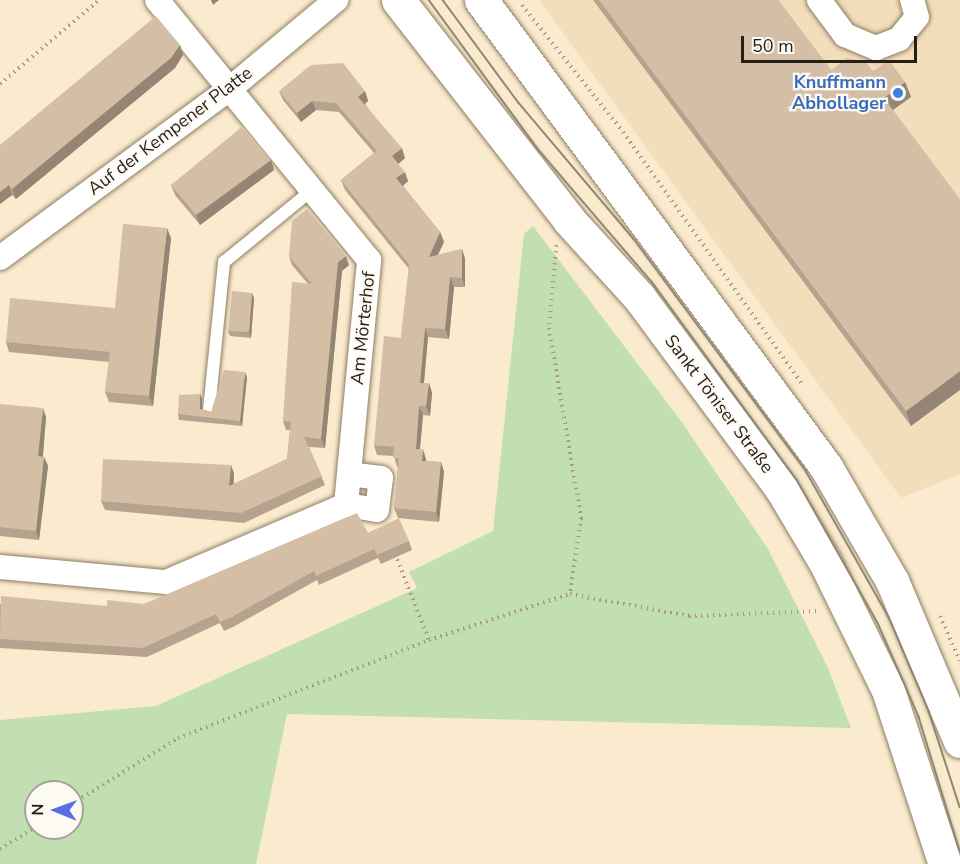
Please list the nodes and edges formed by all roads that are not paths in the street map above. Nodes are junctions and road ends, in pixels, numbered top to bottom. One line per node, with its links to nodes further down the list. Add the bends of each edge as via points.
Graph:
1 (157, 0): 7 (street, Am Mörterhof)
2 (336, 0): 7 (street, Auf der Kempener Platte)
3 (399, 0): 15 (main road, Sankt Töniser Straße, via 569,220 639,297 782,488 825,562 888,690)
4 (480, 0): 14 (main road, via 826,467 892,581)
5 (819, 0): 6 (street, via 845,35 876,48 899,39 917,17)
6 (912, 0)
7 (232, 87): 8 (street, Am Mörterhof); 9 (street, Auf der Kempener Platte)
8 (312, 190): 10 (lane, via 225,262); 11 (street, Am Mörterhof, via 369,260)
9 (0, 258)
10 (209, 410)
11 (349, 474): 12 (street, Am Mörterhof); 12 (street, via 381,478 377,510)
12 (346, 506): 13 (street, via 166,582)
13 (0, 567)
14 (960, 741)
15 (945, 864)

